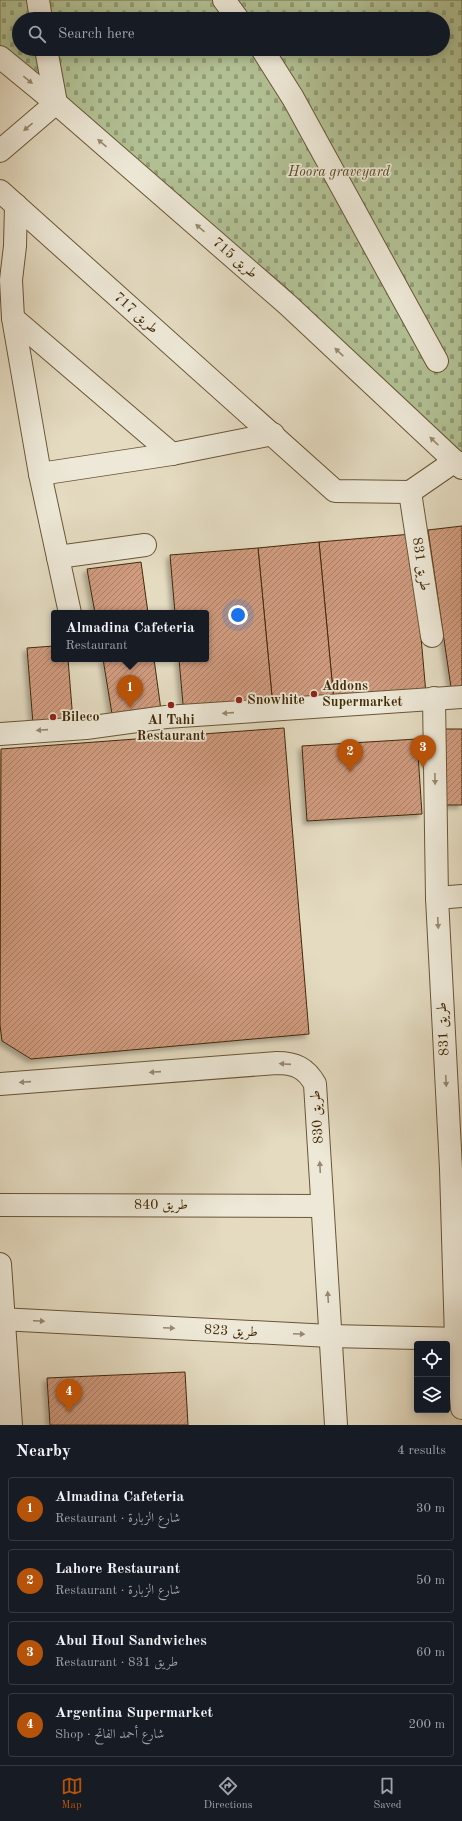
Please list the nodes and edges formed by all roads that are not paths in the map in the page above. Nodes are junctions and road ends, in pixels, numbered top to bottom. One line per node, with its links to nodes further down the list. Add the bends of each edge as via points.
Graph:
1 (38, 0): 3 (street)
2 (224, 0): 4 (street)
3 (40, 12)
4 (233, 12)
5 (47, 56): 8 (street)
6 (266, 56): 12 (street, via 293,98)
7 (0, 57): 8 (street, طريق 715, one-way to 8)
8 (56, 103): 9 (street, one-way to 9); 15 (street, طريق 715, one-way to 8, via 288,304)
9 (0, 151)
10 (8, 198): 11 (street, via 15,246 11,280); 13 (street, طريق 717)
11 (13, 318): 14 (street); 16 (street)
12 (436, 361)
13 (273, 434): 14 (street); 17 (street, طريق 717, via 335,491)
14 (172, 454): 16 (street)
15 (459, 465): 17 (street)
16 (40, 474): 19 (street)
17 (410, 492): 21 (street, طريق 831)
18 (146, 545): 19 (street)
19 (58, 557): 20 (street)
20 (69, 610)
21 (432, 636)
22 (434, 698): 23 (street); 24 (street, one-way to 24, via 166,717 86,728); 26 (street, طريق 831, one-way to 26)
23 (462, 698)
24 (0, 734)
25 (462, 896): 26 (street)
26 (436, 898): 33 (street, طريق 831, one-way to 33)
27 (0, 1084): 29 (street, طريق 830, one-way to 27, via 315,1084 304,1069 295,1065 277,1063)
28 (0, 1204): 29 (street, طريق 840)
29 (322, 1206): 32 (street, طريق 830, one-way to 29)
30 (0, 1264): 31 (street)
31 (1, 1319): 32 (street, طريق 823, one-way to 32); 35 (street)
32 (330, 1336): 33 (street, طريق 823); 36 (street, طريق 830)
33 (459, 1339): 34 (street, طريق 831)
34 (462, 1408)
35 (11, 1425)
36 (336, 1425)

